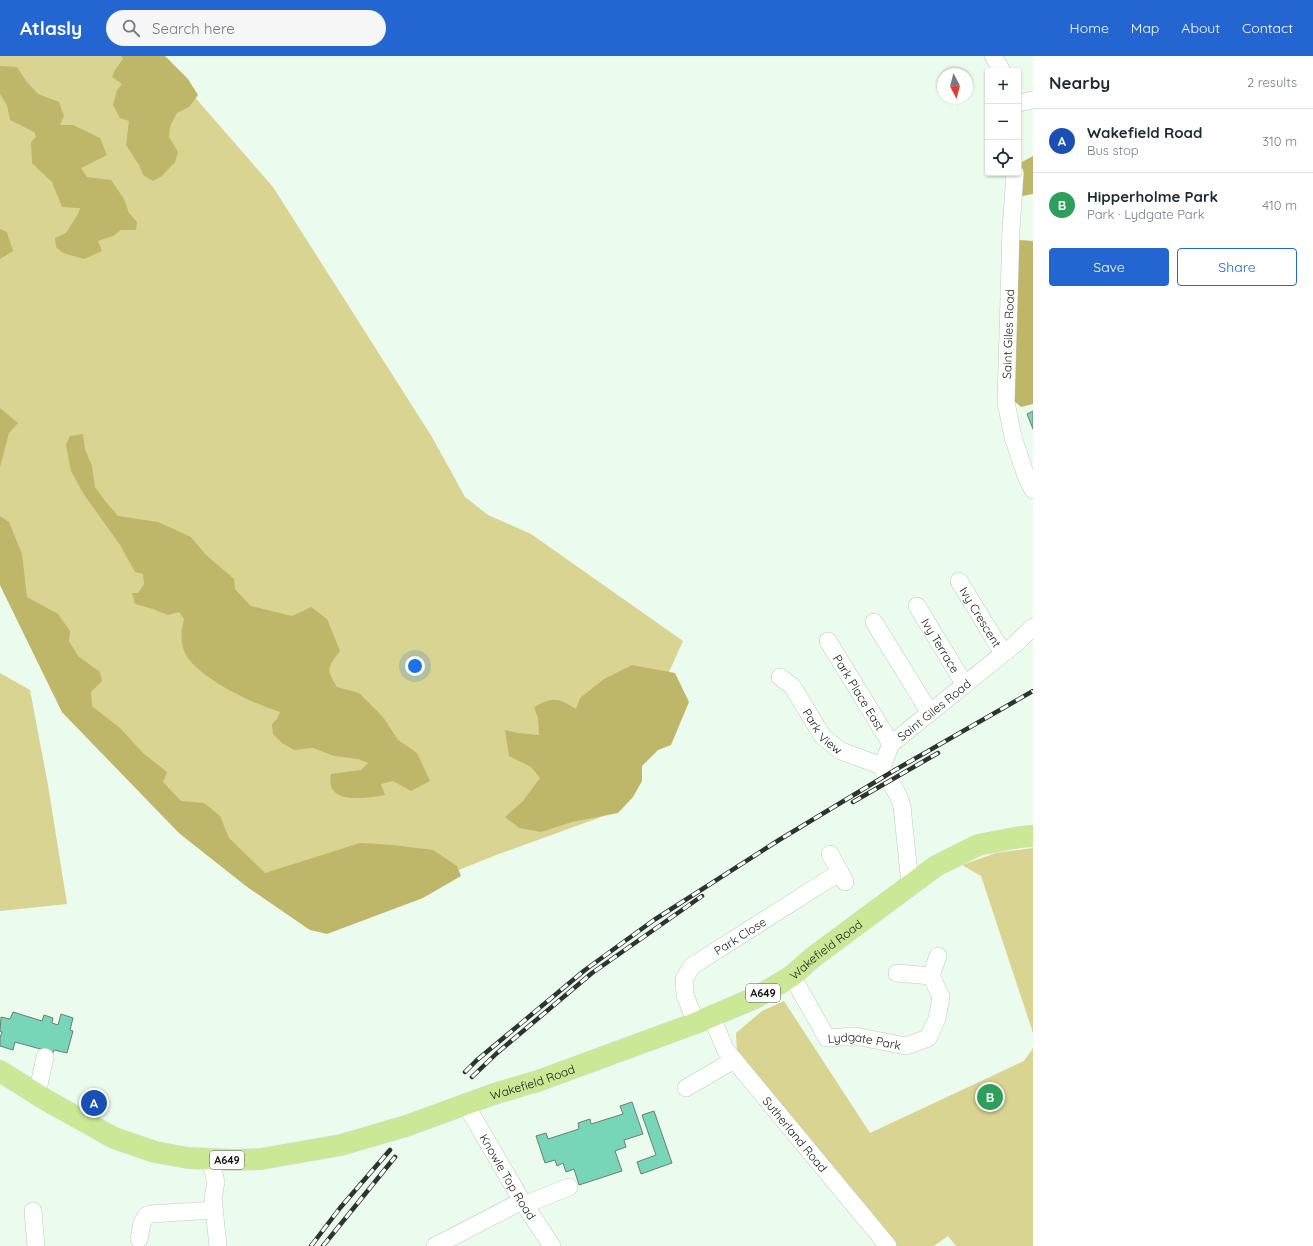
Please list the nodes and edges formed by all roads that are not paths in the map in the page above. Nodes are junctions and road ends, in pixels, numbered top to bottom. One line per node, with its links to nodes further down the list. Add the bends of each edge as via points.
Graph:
1 (993, 56): 2 (street)
2 (1000, 68)
3 (1033, 100): 4 (street)
4 (1021, 102)
5 (1015, 176): 6 (street, Saint Giles Road, via 1006,402 1016,444)
6 (1033, 490)
7 (959, 581): 12 (street, Ivy Crescent)
8 (917, 606): 14 (street, Ivy Terrace)
9 (874, 622): 15 (street)
10 (1033, 627): 12 (street, Saint Giles Road)
11 (828, 641): 16 (street, Park Place East)
12 (1004, 653): 14 (street, Saint Giles Road)
13 (780, 677): 17 (street, Park View, via 792,686 823,736 841,751)
14 (965, 685): 15 (street, Saint Giles Road)
15 (930, 713): 16 (street, Saint Giles Road)
16 (891, 744): 17 (street, Saint Giles Road)
17 (882, 766): 20 (street, via 902,806)
18 (1033, 836): 20 (main road, Wakefield Road / A649, via 978,846 936,866)
19 (830, 854): 25 (street, Park Close, via 843,877 692,966 684,979 685,995)
20 (910, 884): 23 (main road, Wakefield Road / A649)
21 (938, 956): 24 (street)
22 (897, 973): 24 (street)
23 (792, 976): 24 (street, Lydgate Park, via 827,1038 855,1036 906,1046 928,1038 938,1019 941,997); 25 (main road, Wakefield Road / A649, via 755,998)
24 (931, 976)
25 (704, 1020): 27 (street, Sutherland Road); 31 (main road, Wakefield Road / A649)
26 (45, 1058): 30 (street)
27 (734, 1060): 29 (street); 42 (street, Sutherland Road)
28 (0, 1071): 30 (main road, Wakefield Road / A649)
29 (686, 1088)
30 (38, 1094): 32 (main road, Wakefield Road / A649, via 114,1138 155,1152)
31 (466, 1105): 32 (main road, Wakefield Road / A649, via 340,1145 261,1159); 34 (street, Knowle Top Road)
32 (210, 1159): 35 (street, via 216,1182)
33 (569, 1187): 34 (street)
34 (523, 1203): 40 (street); 41 (street, Knowle Top Road)
35 (214, 1210): 37 (street, via 146,1216); 39 (street)
36 (33, 1211): 38 (street)
37 (139, 1240)
38 (36, 1246)
39 (218, 1246)
40 (435, 1246)
41 (552, 1246)
42 (888, 1246)

